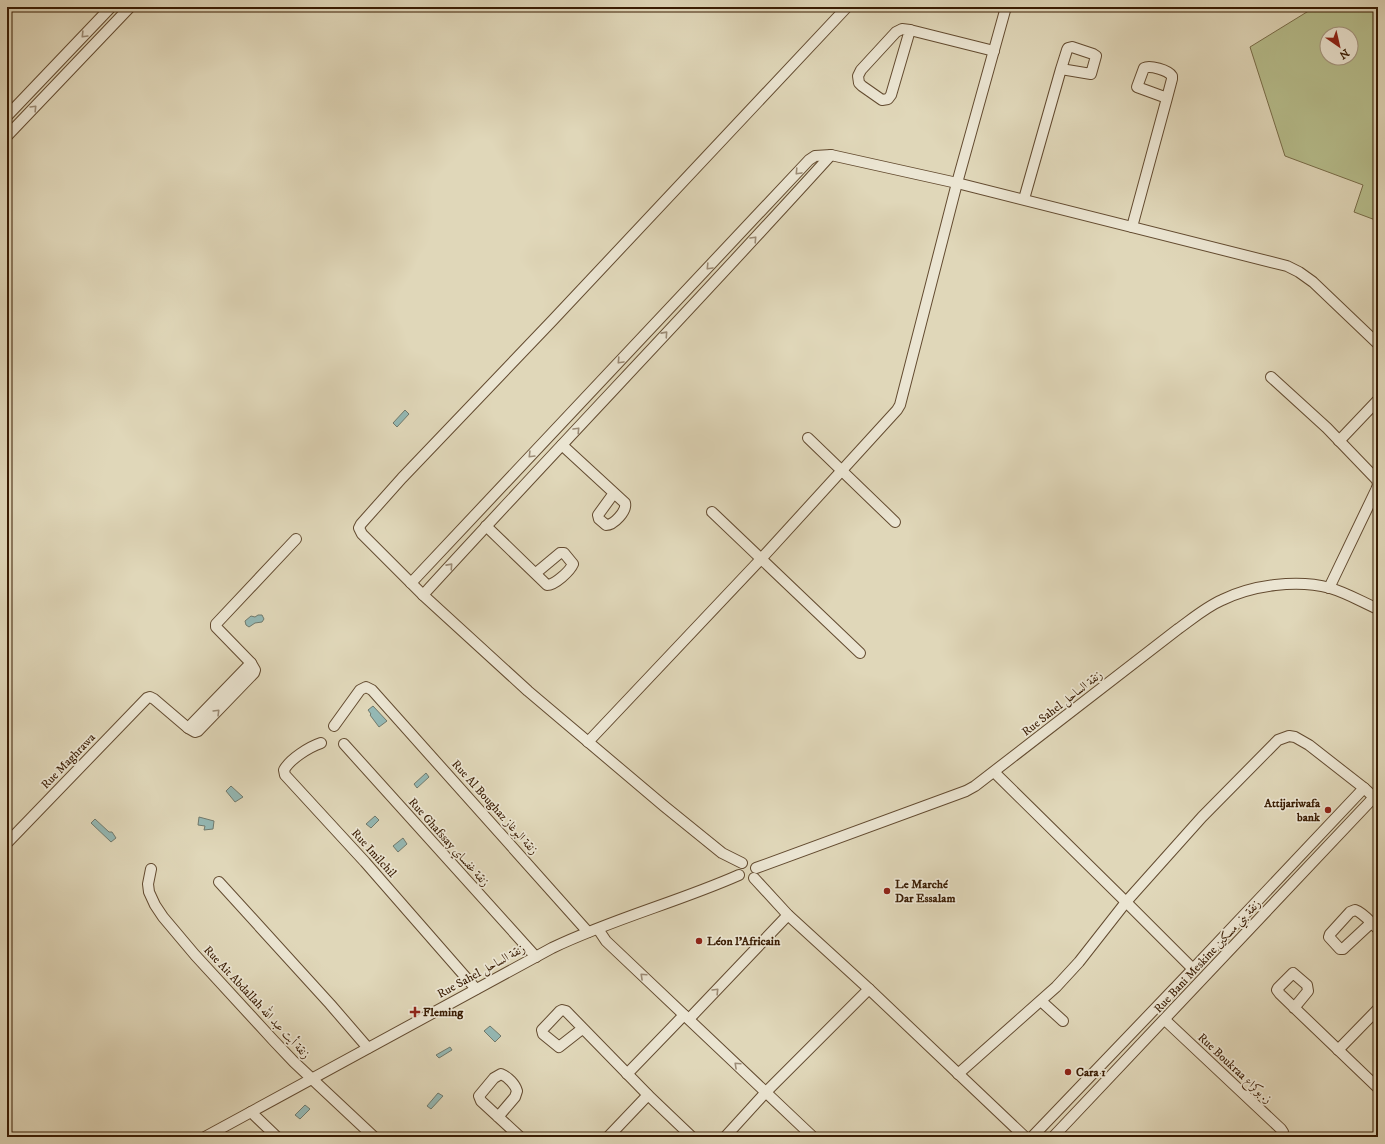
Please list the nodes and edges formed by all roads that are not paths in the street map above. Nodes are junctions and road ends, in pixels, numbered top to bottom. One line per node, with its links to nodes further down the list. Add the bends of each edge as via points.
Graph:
1 (110, 7): 8 (street, one-way to 8)
2 (130, 7): 9 (street)
3 (847, 7): 33 (street, via 361,524 362,534)
4 (1006, 7): 6 (street)
5 (910, 30): 5 (street, via 898,31 859,72 859,83 882,100 888,99 891,95); 6 (street)
6 (994, 51): 14 (street)
7 (1061, 69): 15 (street)
8 (42, 79): 9 (street); 11 (street)
9 (53, 88): 12 (street, one-way to 9)
10 (1167, 98): 16 (street)
11 (7, 116)
12 (7, 136)
13 (831, 155): 14 (street); 20 (street, one-way to 20, via 815,156 809,160); 21 (street, one-way to 13)
14 (958, 183): 15 (street); 25 (street, via 900,405)
15 (1024, 200): 16 (street)
16 (1132, 227): 17 (street, via 1287,266 1313,282)
17 (1378, 344)
18 (1271, 377): 23 (street)
19 (1378, 400): 23 (street)
20 (584, 401): 21 (street); 33 (street, one-way to 33)
21 (594, 412): 24 (street, one-way to 21)
22 (808, 438): 25 (street)
23 (1339, 441): 34 (street, via 1374,475 1378,484)
24 (562, 445): 26 (street); 29 (street)
25 (842, 471): 28 (street); 31 (street)
26 (614, 493)
27 (712, 512): 31 (street)
28 (895, 522)
29 (486, 526): 32 (street); 35 (street, one-way to 29)
30 (296, 539): 45 (street, Rue Maghrawa, via 216,624 255,669 223,706 194,732 160,703 148,697)
31 (761, 559): 37 (street); 39 (street)
32 (536, 573)
33 (411, 582): 35 (street)
34 (1329, 588): 36 (street, Rue Sahel زنقة الساحل); 42 (street, Rue Sahel زنقة الساحل, via 1279,585 1221,600 1178,629)
35 (423, 594): 39 (street, via 528,691)
36 (1378, 609)
37 (860, 653)
38 (334, 726): 53 (street, Rue Al Boughaz زنقة البوغاز, via 358,692 363,688 372,690)
39 (588, 742): 46 (street, via 722,853)
40 (321, 743): 57 (street, Rue Imilchil, via 307,749 290,763 284,770 285,776 365,862)
41 (344, 744): 54 (street, Rue Ghafssay زنقة غفساي)
42 (994, 772): 48 (street, Rue Sahel زنقة الساحل, via 966,791); 51 (street)
43 (1364, 788): 44 (street); 51 (street, via 1302,740 1284,737 1202,817); 55 (street)
44 (1377, 797): 62 (street, Rue Bani Meskine زنقة بني مسكين)
45 (7, 842)
46 (742, 863): 48 (street, via 750,862); 49 (street)
47 (151, 869): 69 (street, Rue Ait Abdallah زنقة أيت عبد الله, via 149,892 163,918 274,1042)
48 (755, 873): 49 (street, via 747,880); 52 (street)
49 (739, 875): 53 (street, Rue Sahel زنقة الساحل)
50 (219, 882): 65 (street)
51 (1126, 902): 55 (street); 58 (street, via 1068,976)
52 (788, 916): 56 (street); 61 (street, one-way to 52)
53 (593, 930): 54 (street, Rue Sahel زنقة الساحل); 61 (street, Rue Al Boughaz زنقة البوغاز, one-way to 53)
54 (536, 956): 57 (street, Rue Sahel زنقة الساحل)
55 (1193, 969): 84 (street)
56 (869, 988): 68 (street); 71 (street)
57 (476, 989): 65 (street, Rue Sahel زنقة الساحل)
58 (1042, 1001): 63 (street); 68 (street)
59 (1294, 1008): 66 (street)
60 (1378, 1009): 66 (street)
61 (686, 1017): 67 (street); 71 (street, Rue Al Boughaz زنقة البوغاز, one-way to 61)
62 (1165, 1020): 85 (street, Rue Bani Meskine زنقة بني مسكين); 86 (street, Rue Boukraa ز. بوكراع, via 1280,1128)
63 (1063, 1021)
64 (582, 1028): 67 (street)
65 (368, 1048): 69 (street, Rue Sahel زنقة الساحل)
66 (1338, 1050): 70 (street)
67 (627, 1074): 72 (street)
68 (958, 1074): 83 (street)
69 (312, 1079): 73 (street, Rue Sahel زنقة الساحل); 77 (street, Rue Ait Abdallah زنقة أيت عبد الله)
70 (1378, 1088)
71 (766, 1092): 81 (street); 82 (street, Rue Al Boughaz زنقة البوغاز)
72 (648, 1095): 79 (street); 80 (street)
73 (251, 1112): 75 (street, Rue Sahel زنقة الساحل); 76 (street)
74 (498, 1116): 78 (street)
75 (205, 1137)
76 (277, 1137)
77 (374, 1137)
78 (520, 1137)
79 (608, 1137)
80 (692, 1137)
81 (725, 1137)
82 (814, 1137)
83 (1025, 1137)
84 (1032, 1137)
85 (1053, 1137)
86 (1283, 1137)

